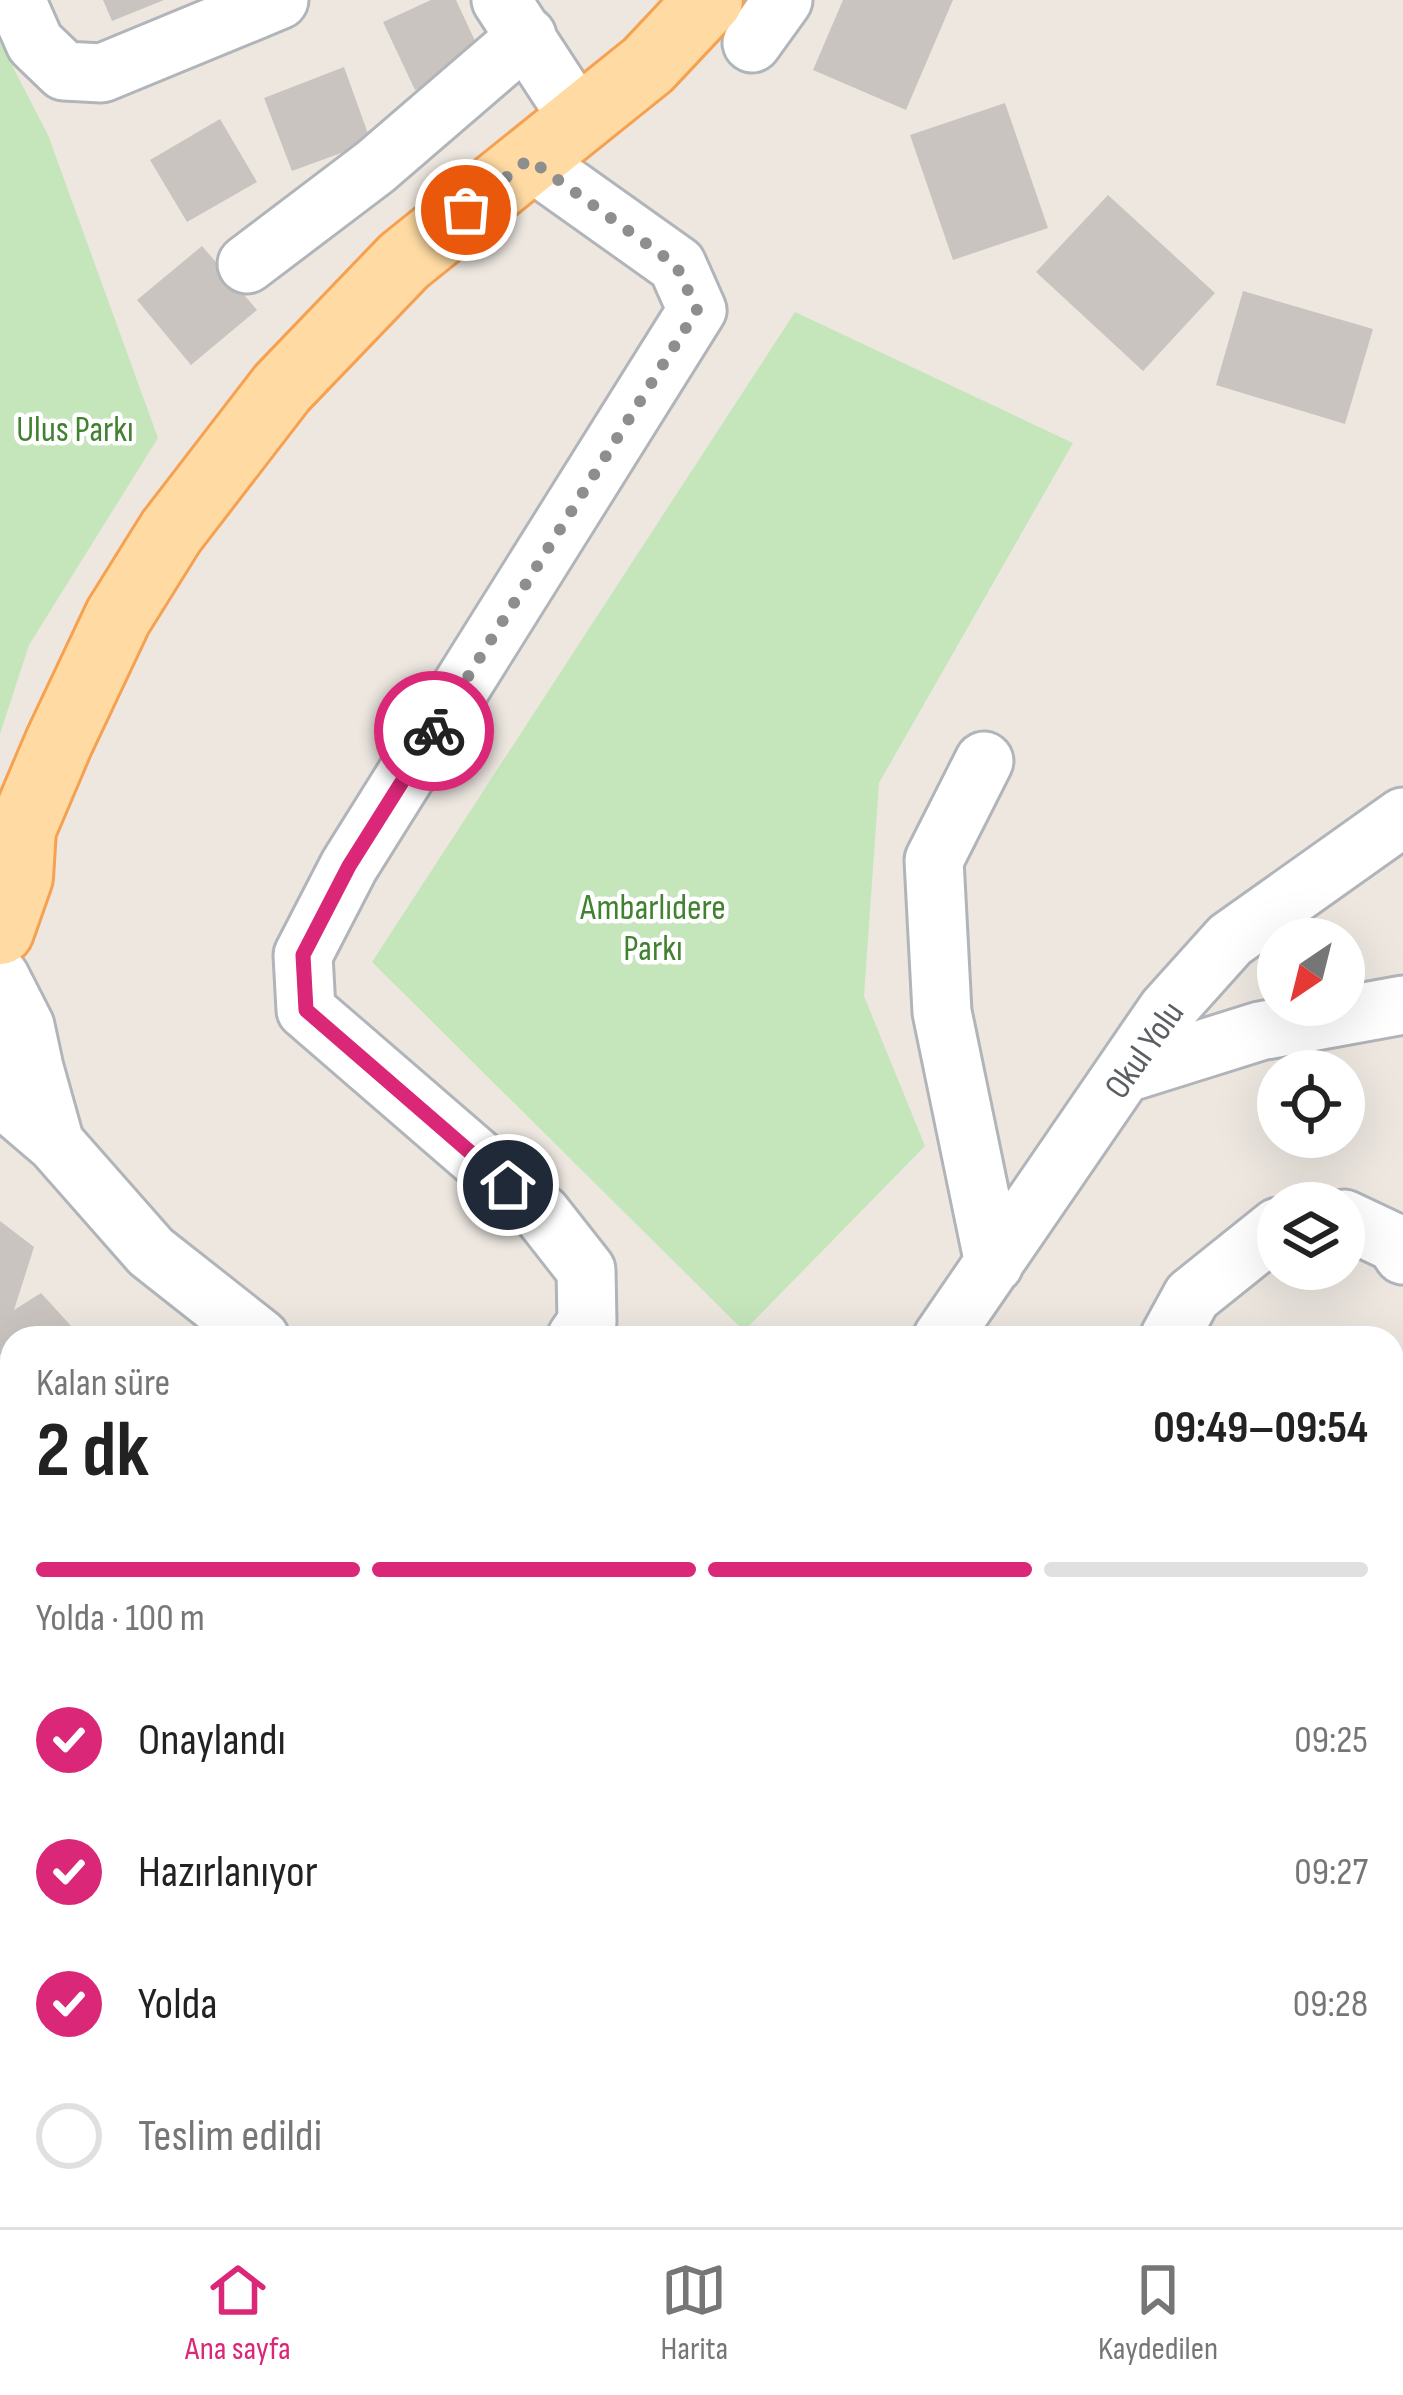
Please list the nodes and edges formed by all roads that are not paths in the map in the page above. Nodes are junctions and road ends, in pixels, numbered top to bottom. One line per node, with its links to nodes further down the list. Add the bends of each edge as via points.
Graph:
1 (16, 0): 2 (street, via 35,43 64,71 102,73)
2 (279, 0)
3 (748, 14): 5 (main road, via 648,65)
4 (514, 18): 5 (street); 7 (street, via 375,166)
5 (580, 121): 6 (main road)
6 (529, 159): 10 (main road, via 404,261 297,372 171,532 118,617); 21 (street, via 676,265 697,310 349,866 303,955 306,1010 542,1214 586,1270)
7 (247, 265)
8 (984, 761): 19 (street, via 934,860 942,1012)
9 (1403, 817): 15 (street, Okul Yolu, via 1230,940 1167,1010)
10 (11, 839): 11 (main road, via 19,877)
11 (0, 931)
12 (0, 977): 14 (street, via 25,1026)
13 (1403, 1005): 15 (street, via 1260,1031)
14 (11, 1068): 20 (street, via 55,1142 152,1252)
15 (1126, 1073): 19 (street, Okul Yolu)
16 (1365, 1229): 18 (street)
17 (1257, 1245): 23 (street, via 1192,1296)
18 (1403, 1255)
19 (994, 1264): 22 (street, Okul Yolu)
20 (245, 1326)
21 (584, 1326)
22 (950, 1326)
23 (1176, 1326)

